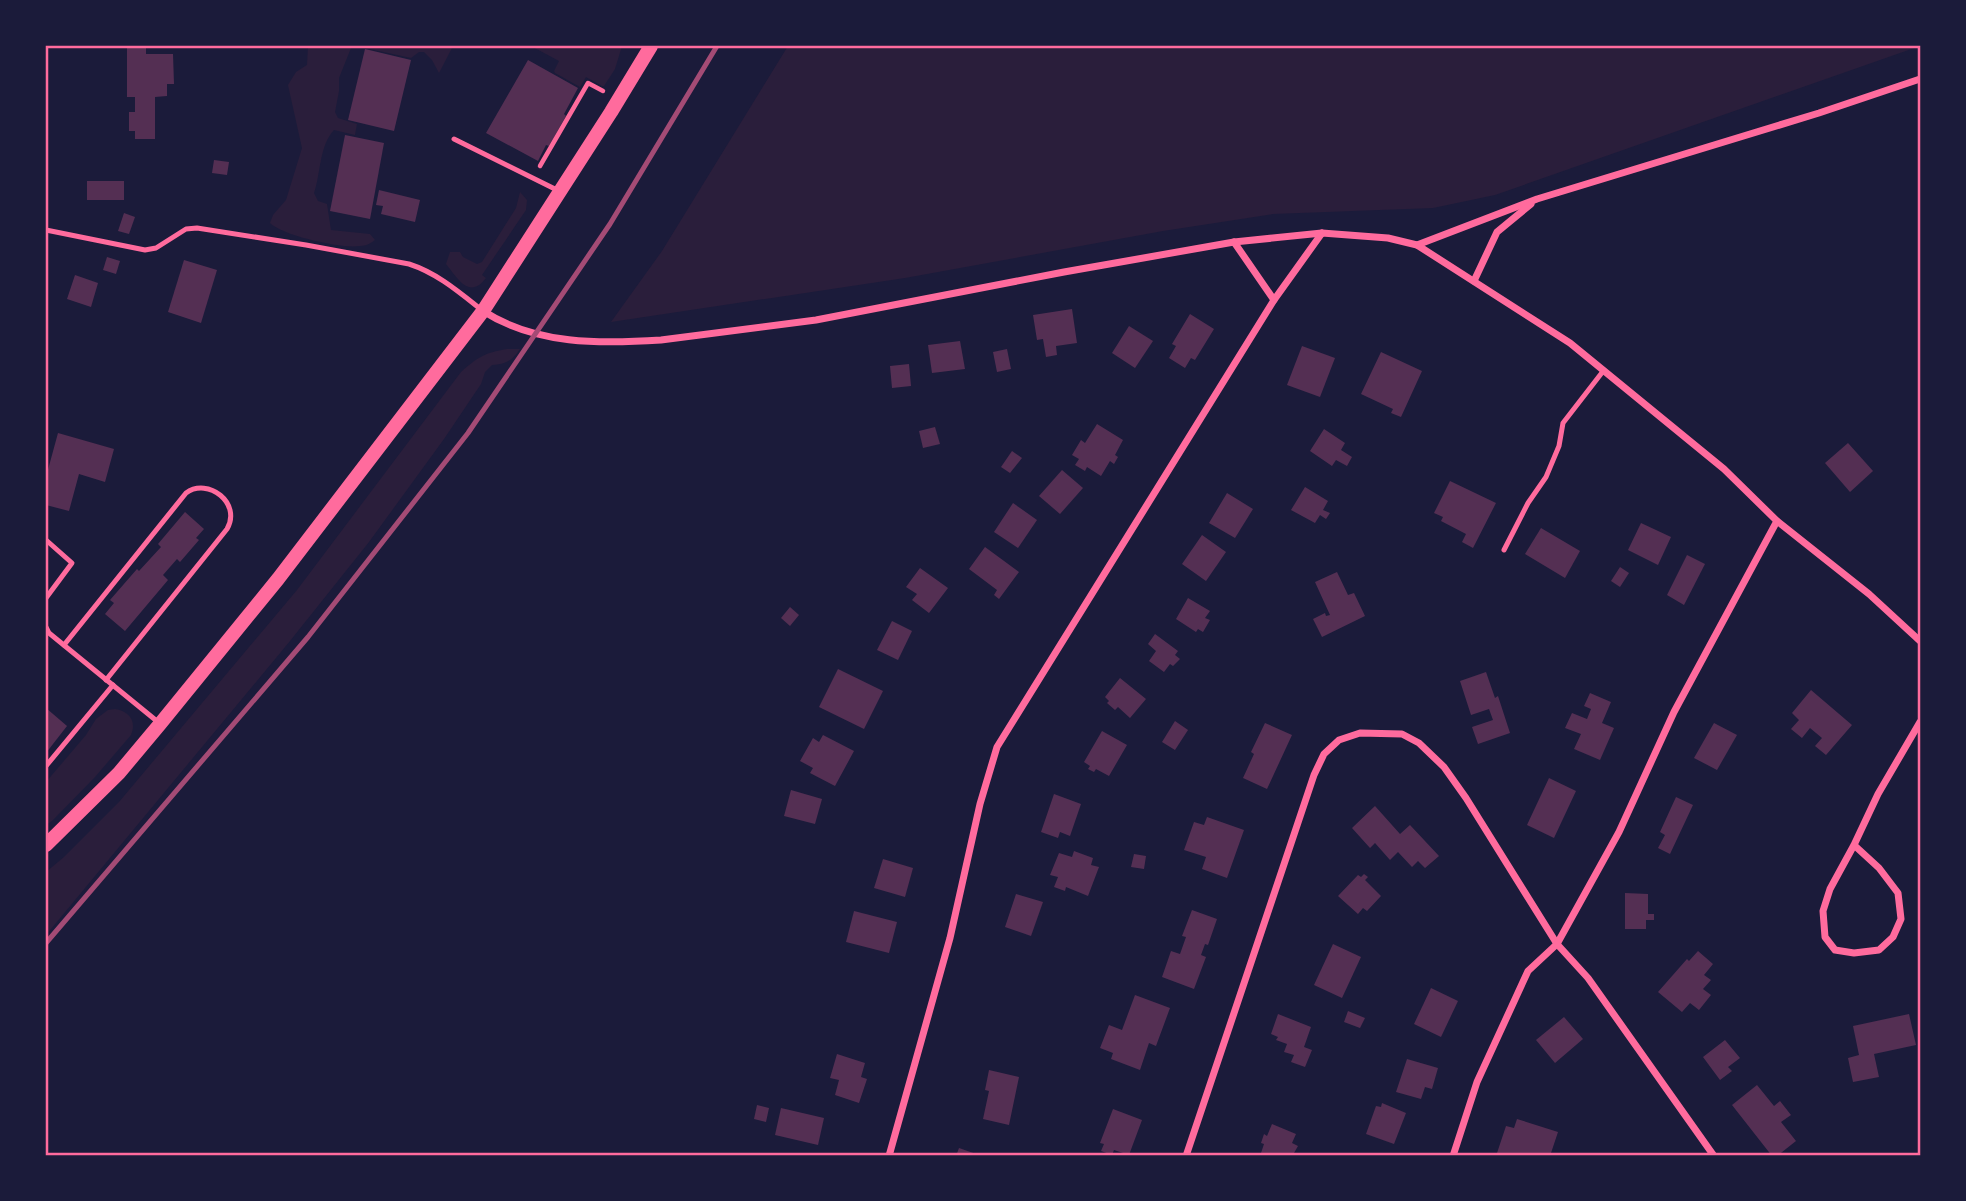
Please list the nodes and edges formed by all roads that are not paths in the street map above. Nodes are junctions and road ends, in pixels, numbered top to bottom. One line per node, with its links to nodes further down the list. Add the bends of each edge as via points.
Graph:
1 (651, 46): 4 (main road)
2 (1920, 79): 5 (street)
3 (454, 138): 4 (lane)
4 (560, 192): 12 (main road)
5 (1537, 199): 9 (street); 10 (street, via 1497,232)
6 (46, 230): 12 (lane, via 145,250 197,228 408,264 439,277)
7 (1322, 233): 8 (street); 9 (street); 11 (street)
8 (1234, 242): 11 (street); 12 (street, via 816,320 661,340 562,339 524,332)
9 (1417, 245): 10 (street)
10 (1474, 281): 13 (street)
11 (1274, 300): 29 (street, via 997,747)
12 (482, 311): 24 (main road, via 278,579)
13 (1604, 370): 14 (street, via 1724,469); 16 (lane, via 1563,423 1546,477)
14 (1777, 521): 19 (street); 28 (street)
15 (46, 540): 17 (lane, via 72,563)
16 (1504, 550)
17 (46, 598)
18 (46, 627): 20 (lane)
19 (1920, 641)
20 (64, 645): 21 (lane); 21 (lane, via 186,493 205,488 226,502 232,514 227,529)
21 (106, 680): 22 (lane)
22 (113, 685): 24 (lane); 25 (lane)
23 (1920, 722): 27 (street)
24 (160, 724): 26 (main road, via 119,773)
25 (46, 766)
26 (46, 845)
27 (1854, 845): 27 (street, via 1898,893 1901,919 1893,937 1879,950 1854,953 1835,950 1825,937 1823,911)
28 (1557, 944): 30 (street, via 1466,798 1419,743 1402,734 1385,733 1360,733 1339,740 1324,754 1314,775); 31 (street, via 1528,971 1477,1082); 32 (street, via 1588,978)
29 (889, 1156)
30 (1186, 1156)
31 (1453, 1156)
32 (1714, 1156)

